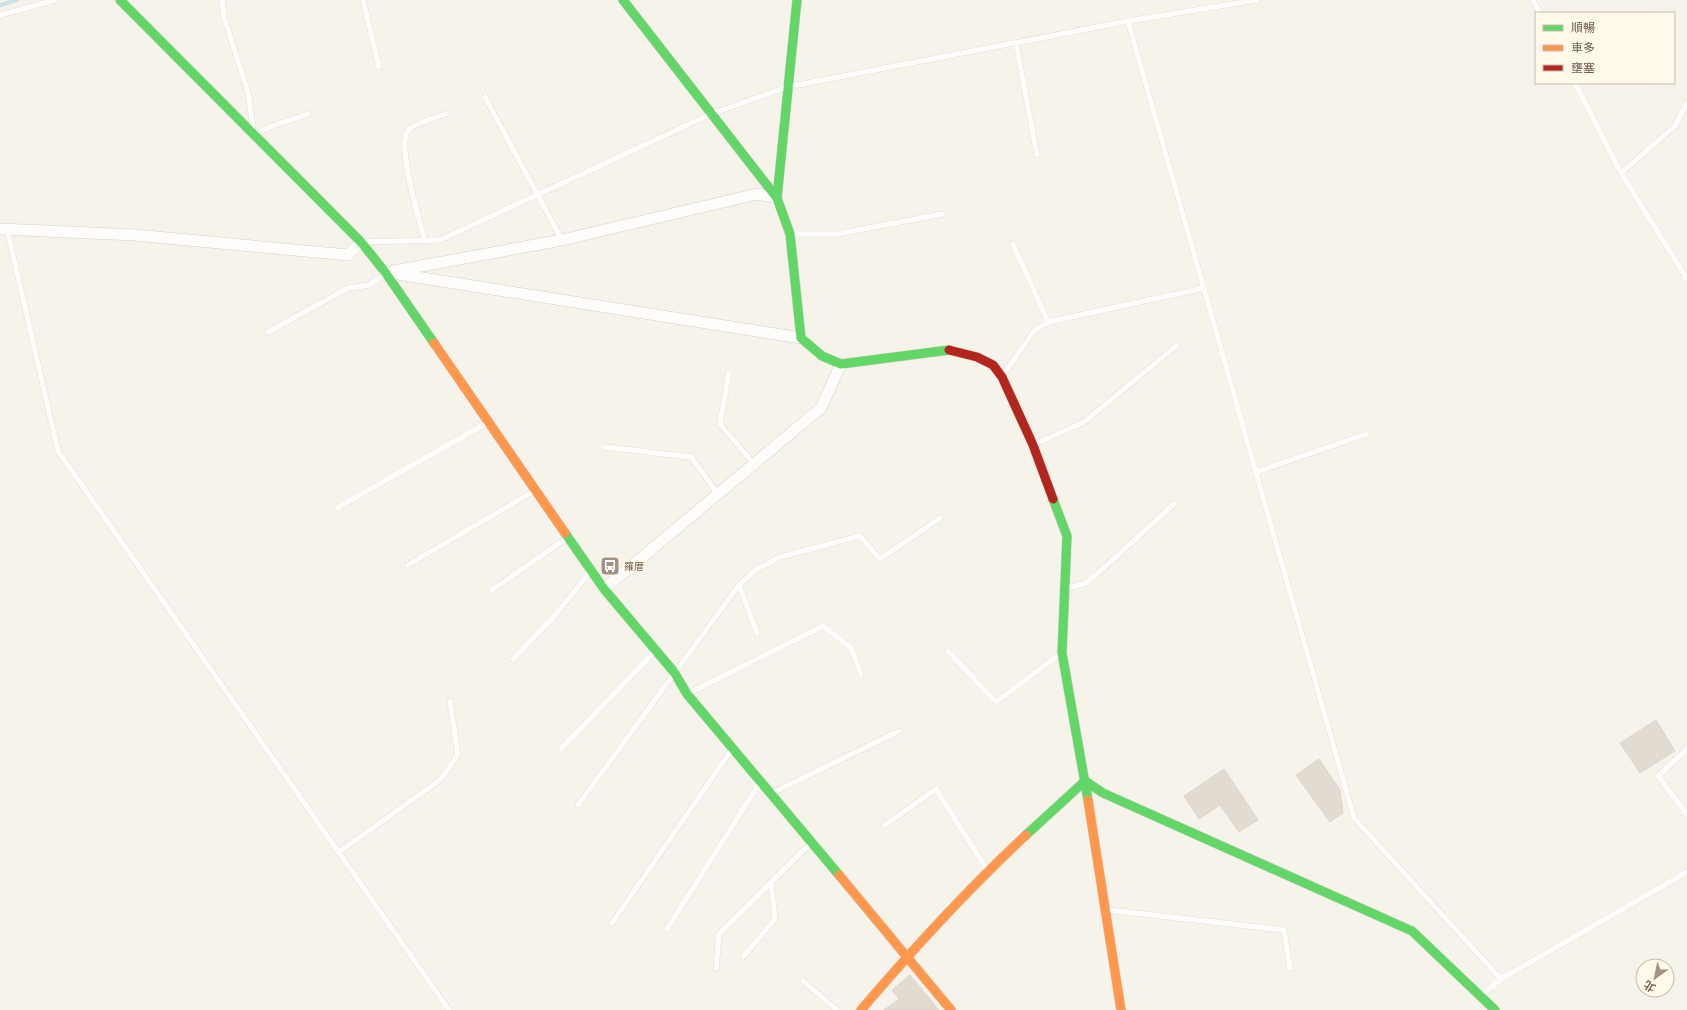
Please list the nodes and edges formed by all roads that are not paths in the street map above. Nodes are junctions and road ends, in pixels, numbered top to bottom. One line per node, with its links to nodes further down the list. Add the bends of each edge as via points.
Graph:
1 (55, 0): 10 (lane)
2 (120, 0): 21 (street)
3 (222, 0): 21 (lane, via 224,17 248,92)
4 (363, 0): 13 (lane)
5 (623, 0): 20 (street)
6 (797, 0): 15 (street)
7 (1258, 0): 11 (lane)
8 (1533, 0): 9 (lane)
9 (1539, 12)
10 (0, 15)
11 (1128, 21): 12 (lane); 35 (lane)
12 (1016, 43): 15 (lane); 22 (lane)
13 (379, 67)
14 (1576, 84): 23 (lane)
15 (787, 87): 20 (lane); 25 (street)
16 (485, 97): 24 (lane)
17 (1687, 103): 23 (lane, via 1675,126)
18 (308, 114): 21 (lane)
19 (446, 114): 30 (lane, via 410,128 405,136 406,167)
20 (711, 114): 24 (lane); 25 (street)
21 (254, 134): 31 (street)
22 (1037, 155)
23 (1621, 173): 34 (lane)
24 (536, 194): 29 (lane); 30 (lane, via 440,240)
25 (777, 198): 28 (street); 29 (street, via 757,194)
26 (942, 214): 28 (lane, via 837,234)
27 (4, 229): 31 (street, via 135,235 348,255); 81 (lane, via 58,451)
28 (790, 234): 38 (street)
29 (562, 240): 33 (street)
30 (425, 241): 31 (lane)
31 (362, 242): 33 (street)
32 (1013, 244): 36 (lane)
33 (385, 272): 37 (lane, via 370,285 348,288); 38 (street); 43 (street)
34 (1687, 279)
35 (1204, 288): 36 (lane); 48 (lane)
36 (1048, 322): 42 (lane, via 1034,331)
37 (268, 332)
38 (801, 338): 40 (street, via 822,356)
39 (1176, 346): 45 (lane, via 1084,422)
40 (841, 364): 42 (street, via 950,350 977,356 993,365); 47 (street, via 821,408)
41 (729, 373): 47 (lane, via 720,424)
42 (1002, 377): 45 (street)
43 (489, 422): 49 (street); 52 (lane)
44 (1367, 434): 48 (lane)
45 (1033, 445): 59 (street, via 1067,536)
46 (605, 447): 50 (lane, via 691,457)
47 (754, 464): 50 (street)
48 (1256, 472): 92 (lane, via 1354,818)
49 (536, 490): 54 (street); 55 (lane)
50 (718, 494): 58 (street)
51 (1174, 504): 59 (lane, via 1086,583)
52 (338, 508)
53 (940, 518): 57 (lane, via 880,559 860,536 780,558 757,569)
54 (568, 537): 56 (street); 60 (lane)
55 (408, 565)
56 (591, 570): 58 (street); 65 (lane, via 557,613)
57 (739, 585): 61 (lane); 66 (lane)
58 (604, 589): 62 (street)
59 (1065, 589): 64 (street)
60 (492, 590)
61 (757, 633)
62 (656, 650): 66 (street); 72 (lane)
63 (948, 651): 64 (lane, via 996,702)
64 (1062, 653): 74 (street)
65 (513, 659)
66 (674, 672): 68 (street); 77 (lane)
67 (861, 674): 68 (lane, via 851,648 822,626)
68 (687, 694): 71 (street)
69 (450, 701): 81 (lane, via 458,756 440,780)
70 (899, 731): 76 (lane)
71 (732, 748): 75 (street); 86 (lane)
72 (561, 749)
73 (1687, 749): 78 (lane, via 1658,776)
74 (1085, 781): 82 (street); 85 (street); 94 (street, via 1103,793 1412,931)
75 (760, 782): 76 (street); 87 (lane)
76 (770, 794): 80 (street)
77 (578, 805)
78 (1687, 814)
79 (885, 825): 82 (lane, via 936,789)
80 (811, 843): 84 (lane); 89 (street)
81 (339, 852): 95 (lane)
82 (987, 871): 89 (street)
83 (1687, 872): 92 (lane)
84 (771, 883): 88 (lane, via 775,919); 90 (lane, via 719,934)
85 (1105, 909): 91 (lane, via 1284,930); 99 (street)
86 (612, 923)
87 (667, 929)
88 (743, 957)
89 (906, 957): 97 (street); 98 (street)
90 (716, 968)
91 (1290, 968)
92 (1501, 979): 94 (lane)
93 (803, 981): 96 (lane)
94 (1480, 995): 100 (street)
95 (450, 1010)
96 (837, 1010)
97 (861, 1010)
98 (951, 1010)
99 (1122, 1010)
100 (1494, 1010)

